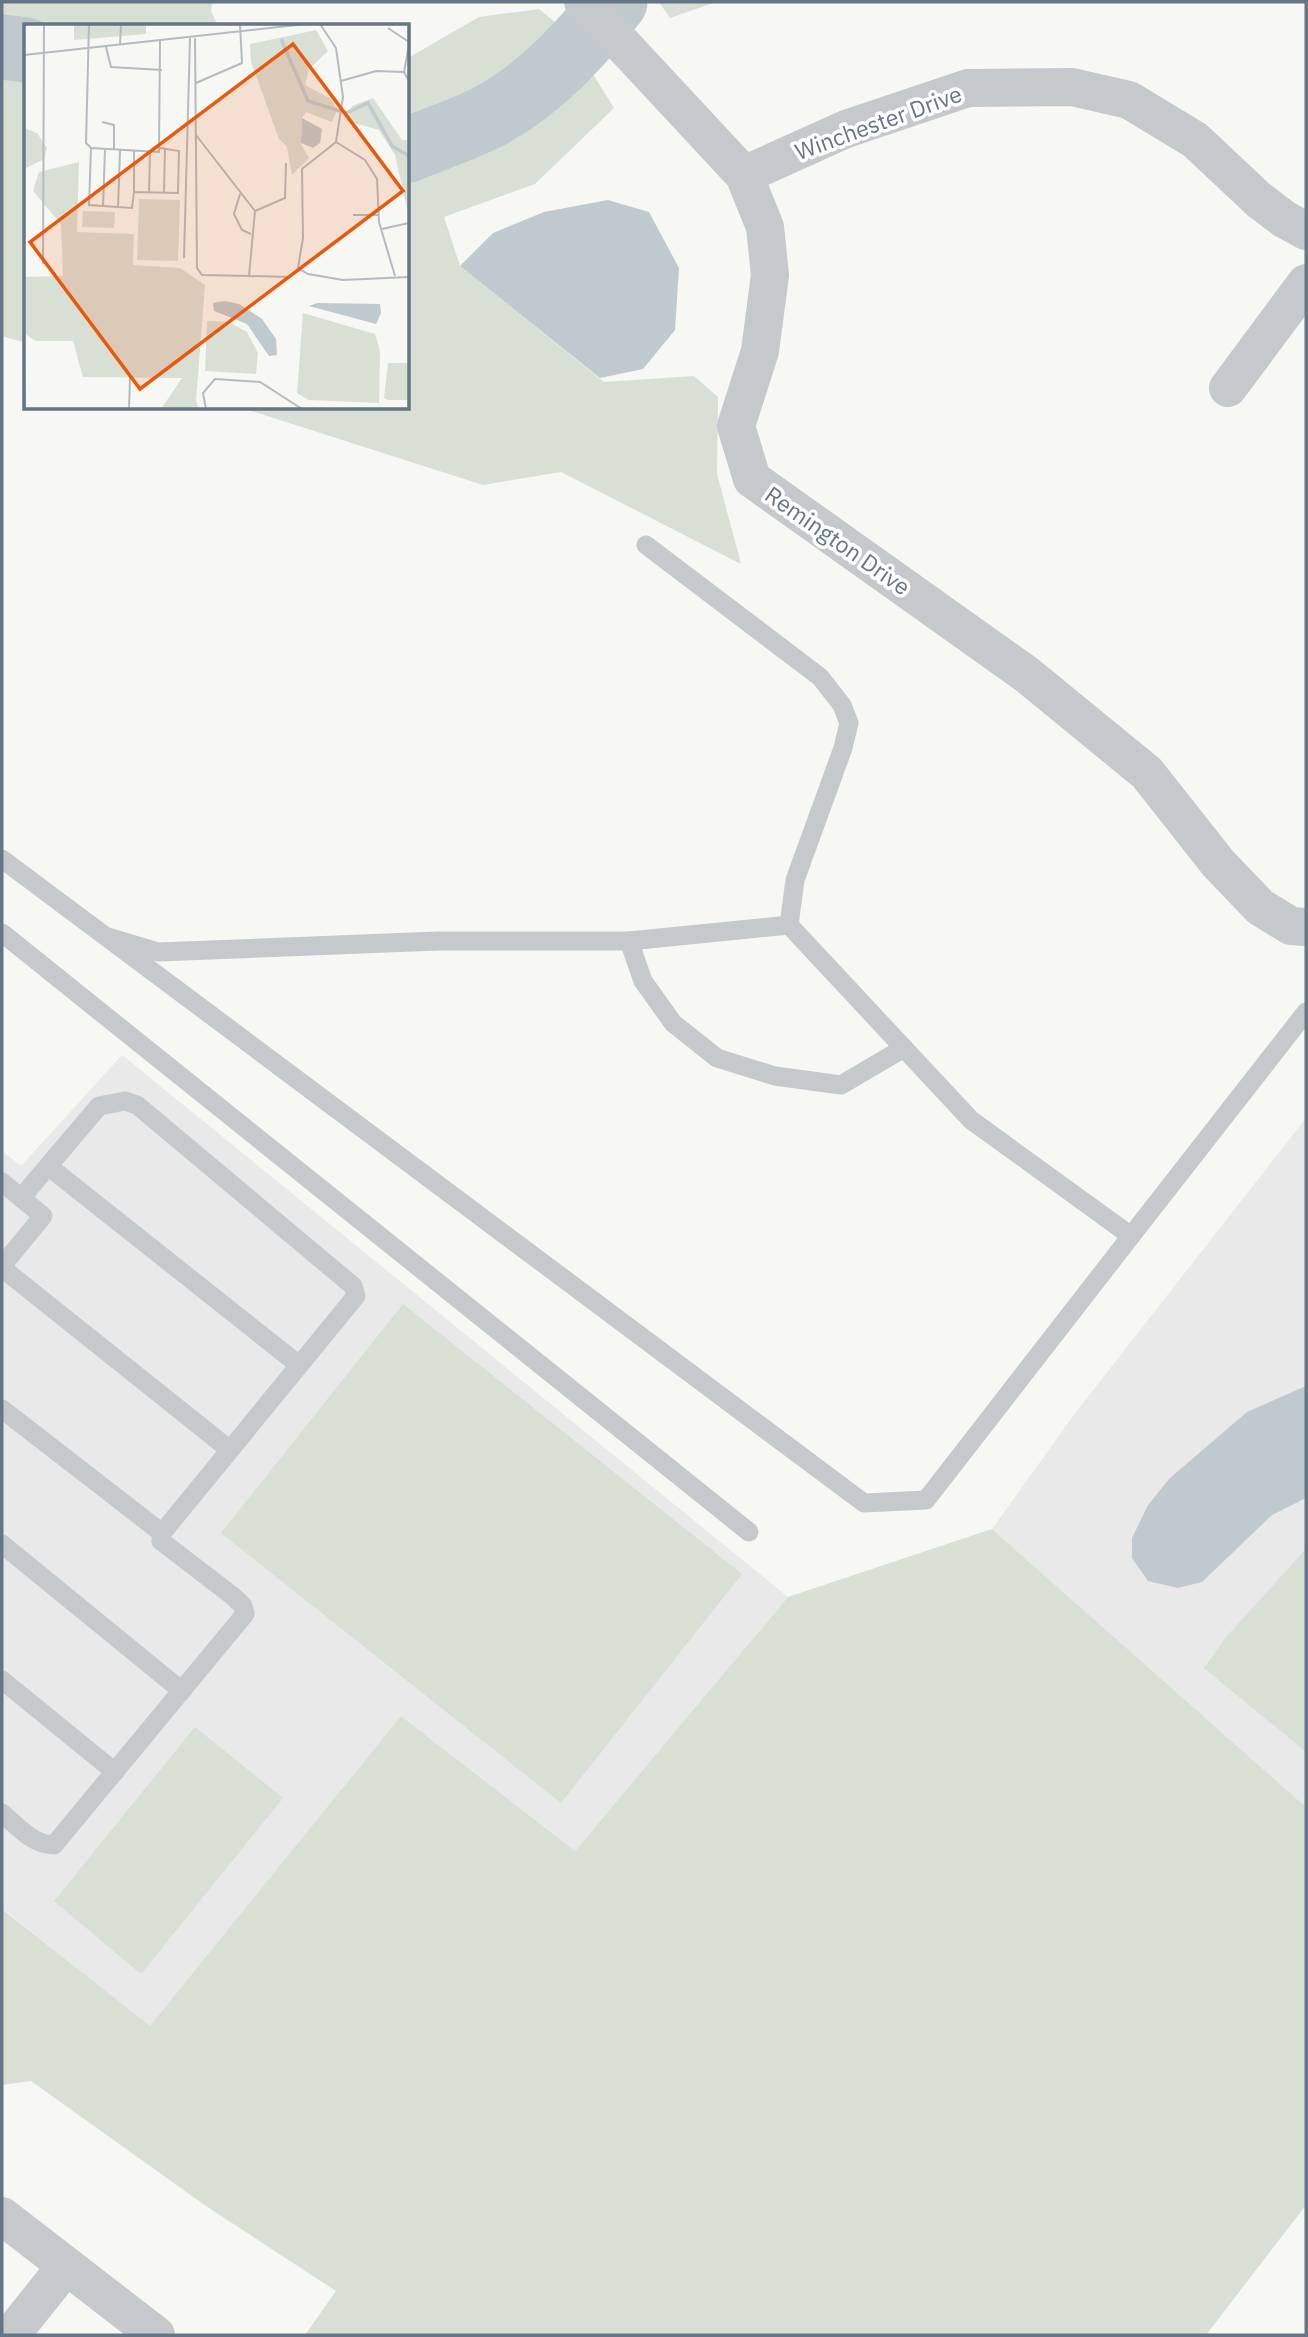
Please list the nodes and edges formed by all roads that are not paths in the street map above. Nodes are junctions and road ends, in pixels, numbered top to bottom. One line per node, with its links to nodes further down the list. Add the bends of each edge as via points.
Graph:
1 (583, 2): 2 (street, Remington Drive)
2 (744, 175): 3 (street, Winchester Drive, via 846,129 968,88 1072,87 1129,100 1195,140 1259,200); 9 (street, Remington Drive, via 765,227 770,275 760,351 736,426 752,479 1026,674 1147,773 1218,863 1260,907 1291,926)
3 (1306, 231)
4 (1306, 283): 5 (street)
5 (1228, 388)
6 (646, 545): 8 (lane, via 820,677 842,705 849,723 795,880)
7 (2, 859): 11 (lane)
8 (789, 925): 12 (lane); 14 (lane)
9 (1306, 926)
10 (2, 933): 23 (lane)
11 (105, 936): 12 (lane, via 158,952 438,941); 18 (lane, via 864,1503 926,1500)
12 (629, 941): 14 (lane, via 643,981 673,1023 717,1058 775,1076 841,1086)
13 (1306, 1012): 18 (lane)
14 (904, 1048): 18 (lane, via 971,1120)
15 (48, 1166): 17 (lane); 20 (lane); 20 (lane, via 99,1106 125,1101 137,1105 353,1286 356,1296)
16 (2, 1182): 17 (lane)
17 (21, 1198): 19 (lane, via 43,1216)
18 (1131, 1236)
19 (2, 1267): 22 (lane)
20 (299, 1365): 22 (lane)
21 (2, 1409): 24 (lane)
22 (230, 1450): 24 (lane)
23 (749, 1532)
24 (162, 1533): 27 (lane, via 161,1541 234,1597 245,1614)
25 (2, 1544): 27 (lane)
26 (2, 1680): 28 (lane)
27 (182, 1691): 28 (lane)
28 (115, 1772): 29 (lane, via 54,1845 33,1839)
29 (2, 1813)
30 (2, 2216): 31 (street)
31 (66, 2266): 32 (street); 33 (street)
32 (11, 2335)
33 (156, 2335)

